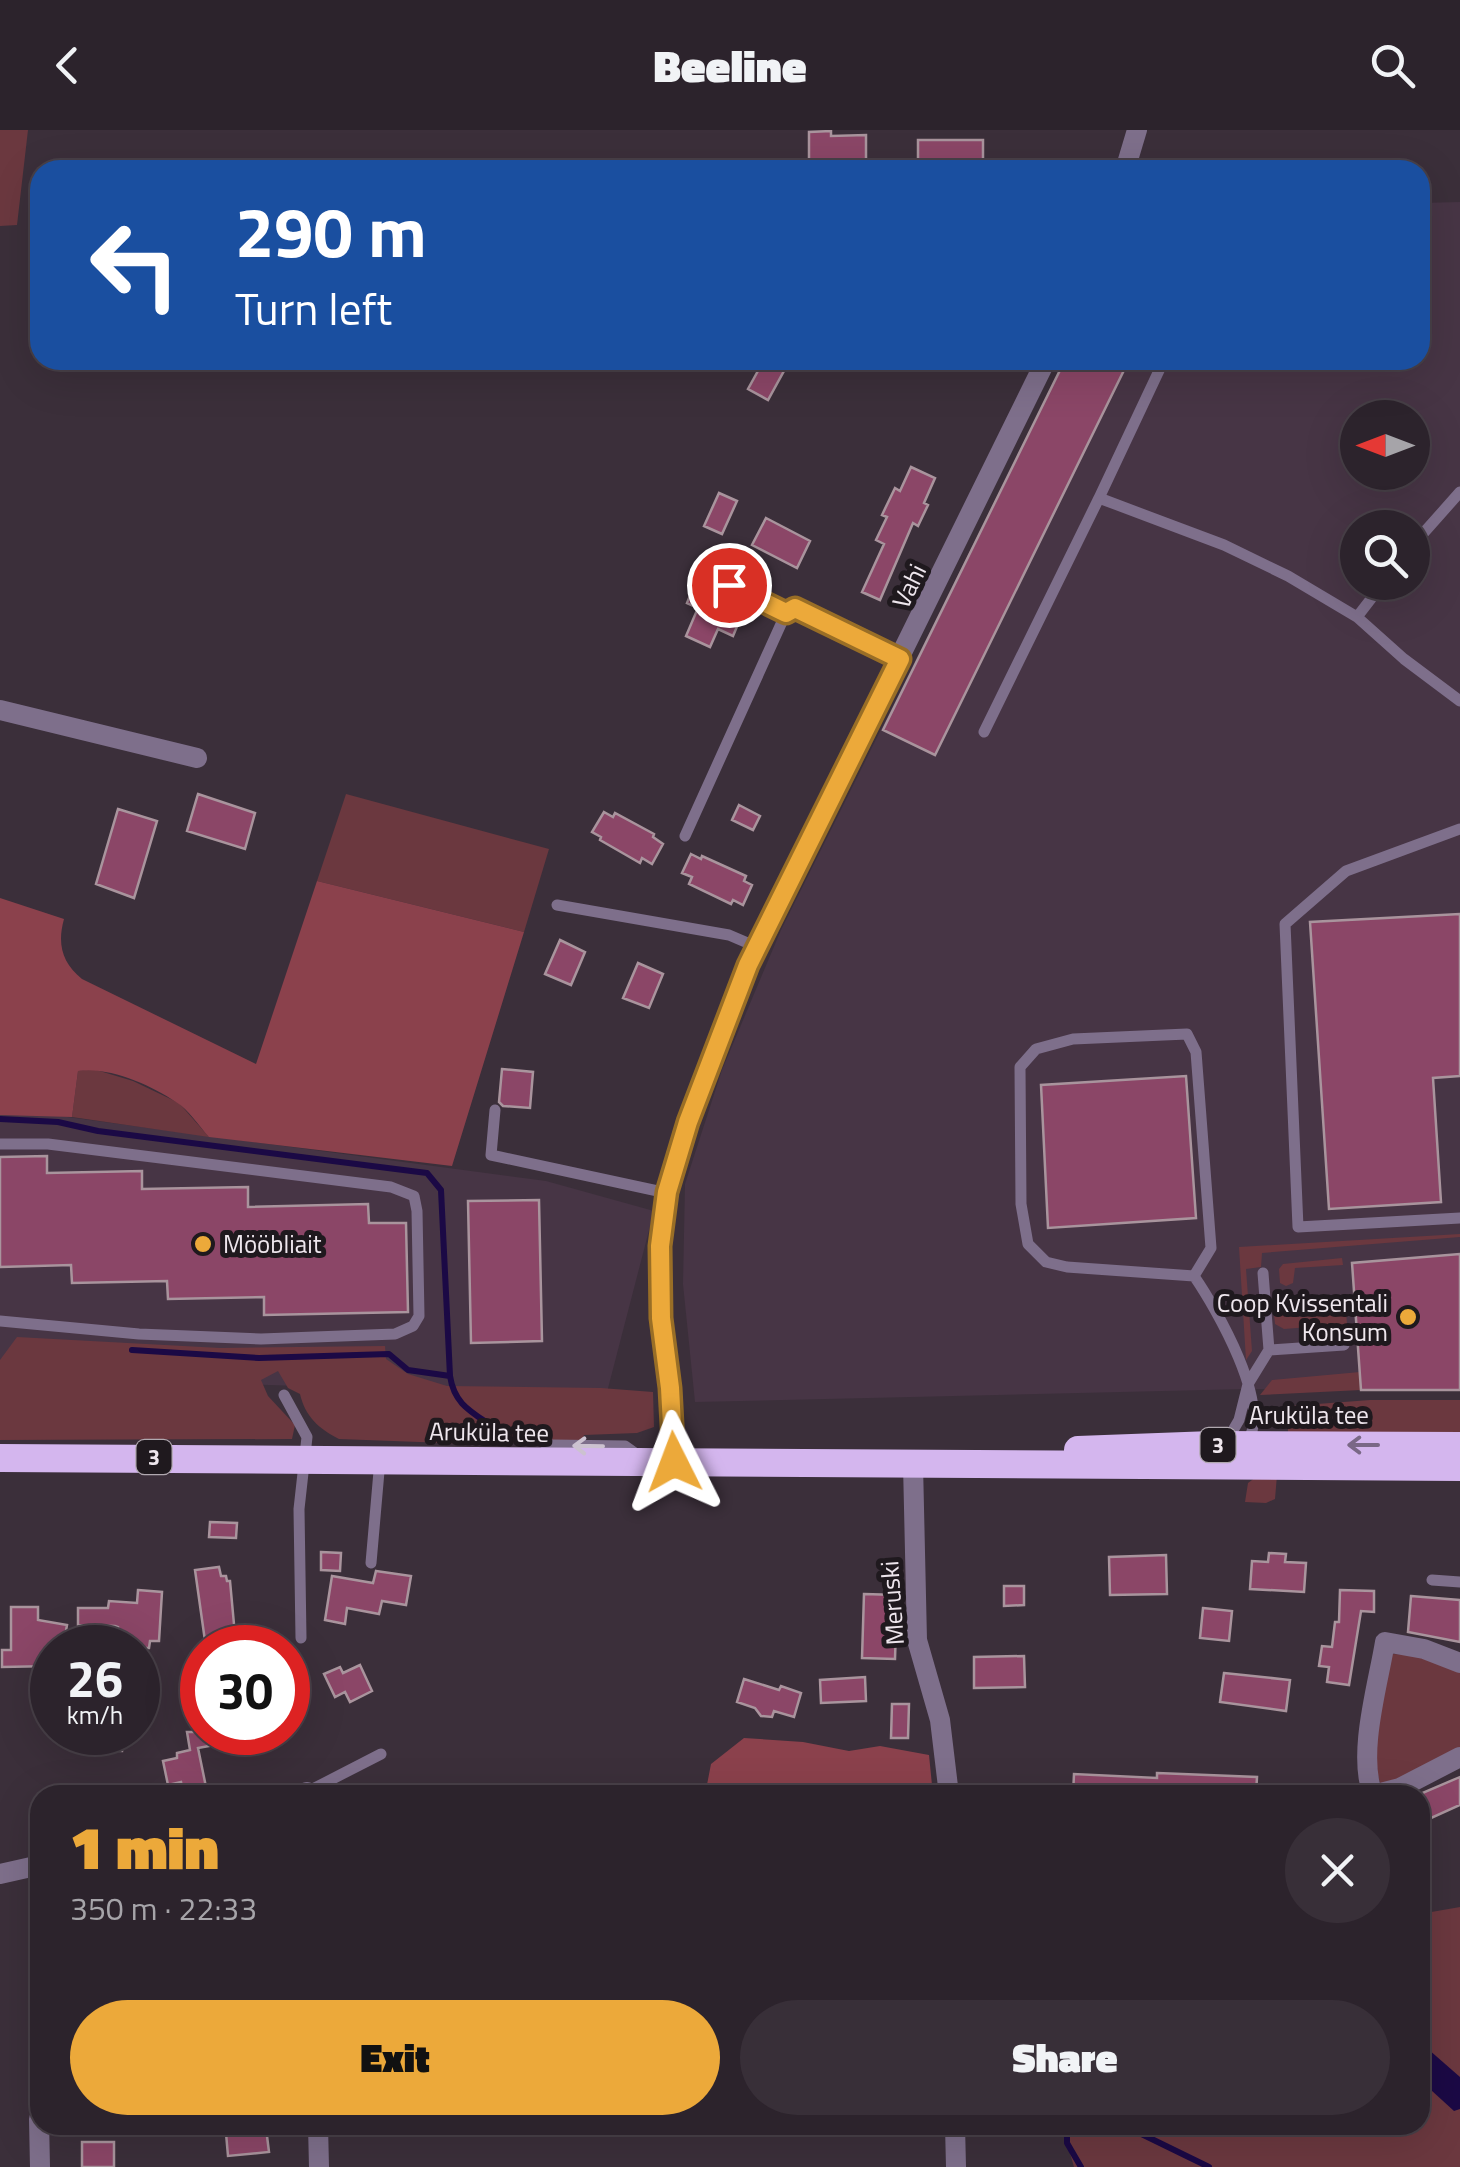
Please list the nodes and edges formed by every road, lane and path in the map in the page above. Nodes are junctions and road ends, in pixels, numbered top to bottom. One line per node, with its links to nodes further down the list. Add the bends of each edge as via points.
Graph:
1 (1136, 130): 2 (street)
2 (1128, 160)
3 (1041, 370): 12 (street, Vahi)
4 (1159, 370): 6 (lane)
5 (1460, 492): 7 (lane)
6 (1099, 498): 11 (lane, via 1224,545); 15 (lane)
7 (1430, 526)
8 (701, 572): 10 (lane)
9 (1370, 600): 11 (lane)
10 (786, 613): 12 (lane, via 795,608); 18 (lane)
11 (1357, 616): 13 (lane)
12 (900, 659): 20 (street, Vahi)
13 (1460, 700)
14 (0, 710): 16 (street)
15 (984, 732)
16 (197, 758)
17 (1460, 830): 24 (lane, via 1346,872 1285,924 1298,1227)
18 (685, 836)
19 (557, 906): 20 (lane, via 729,935)
20 (757, 947): 23 (street, Vahi)
21 (495, 1110): 23 (lane, via 491,1156)
22 (0, 1144): 27 (lane, via 162,1158 391,1187 414,1196 420,1316 394,1334 261,1339)
23 (667, 1192): 39 (street, Vahi, via 661,1318 670,1388)
24 (1460, 1218)
25 (1262, 1273): 29 (lane)
26 (1194, 1276): 26 (lane, via 1067,1267 1046,1262 1028,1244 1021,1204 1020,1067 1036,1049 1073,1040 1187,1034 1196,1052 1210,1248); 30 (lane)
27 (0, 1321)
28 (1344, 1346): 29 (lane)
29 (1269, 1350): 30 (lane)
30 (1248, 1384): 32 (lane); 34 (lane)
31 (284, 1395): 37 (lane, via 308,1437)
32 (1242, 1410): 33 (lane, via 1232,1432); 34 (lane)
33 (1212, 1444): 34 (highway, Aruküla tee / 3); 40 (highway, Aruküla tee / 3)
34 (1262, 1445): 35 (highway, Aruküla tee / 3, one-way to 34); 40 (highway, Aruküla tee / 3, via 1174,1466); 42 (highway, Aruküla tee / 3)
35 (1460, 1446)
36 (0, 1458): 37 (highway, Aruküla tee / 3)
37 (307, 1458): 38 (highway, Aruküla tee / 3); 46 (lane, via 299,1509)
38 (380, 1460): 39 (highway, Aruküla tee / 3); 43 (lane)
39 (661, 1462): 41 (highway, Aruküla tee / 3)
40 (978, 1463): 41 (highway, Aruküla tee / 3)
41 (913, 1464): 51 (street, Meruski, via 916,1640 940,1720)
42 (1460, 1467)
43 (371, 1562)
44 (1432, 1580): 45 (lane)
45 (1460, 1582)
46 (301, 1625)
47 (1460, 1663): 52 (street, via 1385,1642)
48 (381, 1754): 50 (lane)
49 (1460, 1757): 53 (street)
50 (319, 1785)
51 (948, 1785)
52 (1369, 1785)
53 (1406, 1785)
54 (30, 1867): 55 (street)
55 (0, 1874)
56 (39, 2135): 59 (street)
57 (318, 2135): 60 (street)
58 (955, 2135): 61 (street)
59 (40, 2167)
60 (319, 2167)
61 (956, 2167)

